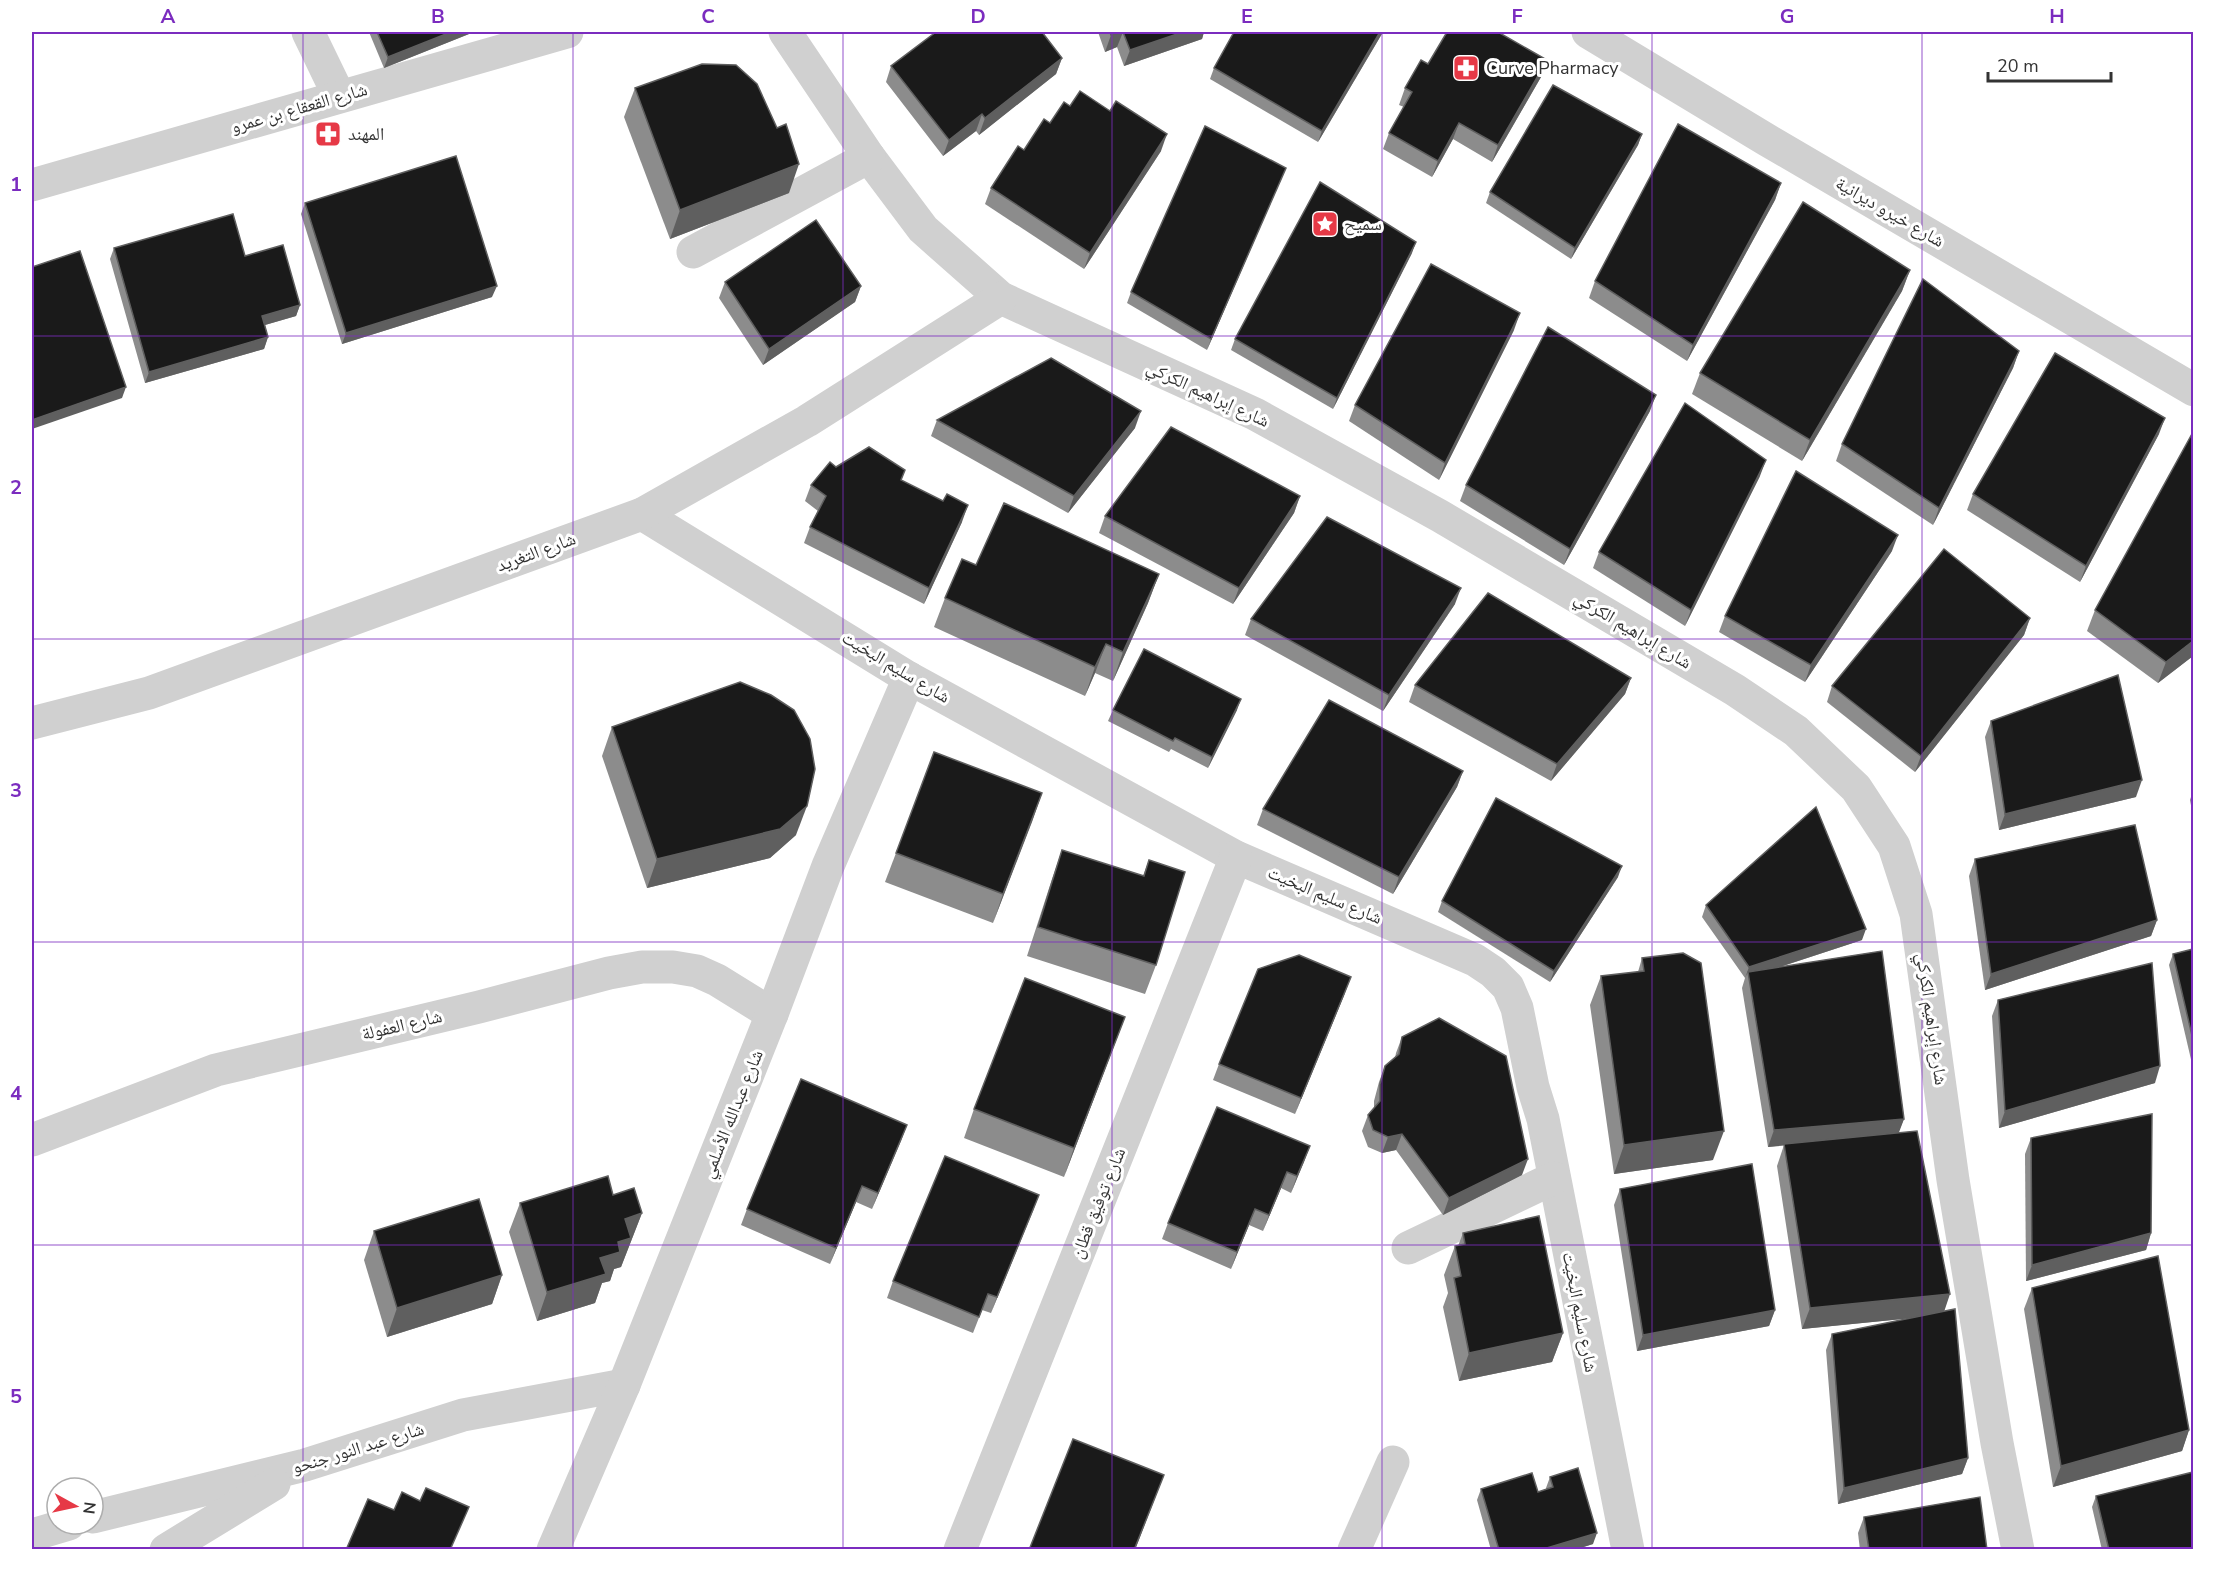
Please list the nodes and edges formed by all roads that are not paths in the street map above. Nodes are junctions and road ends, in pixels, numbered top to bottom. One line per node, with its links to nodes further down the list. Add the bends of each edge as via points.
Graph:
1 (308, 32): 5 (street)
2 (567, 32): 5 (street, شارع القعقاع بن عمرو)
3 (785, 32): 6 (street, شارع إبراهيم الكركي)
4 (1588, 32): 10 (street, شارع خيرو ديرانية)
5 (339, 96): 7 (street, شارع القعقاع بن عمرو)
6 (869, 157): 8 (street); 9 (street, شارع إبراهيم الكركي, via 923,229)
7 (32, 185)
8 (693, 252)
9 (1001, 297): 11 (street, شارع التغريد, via 807,421); 28 (street, شارع إبراهيم الكركي, via 1255,414 1440,516 1735,690 1796,731 1856,788 1894,846 1916,914 1953,1180)
10 (2193, 390)
11 (642, 514): 12 (street, شارع سليم البخيت); 13 (street, شارع التغريد, via 150,693)
12 (909, 678): 14 (street, شارع سليم البخيت); 15 (street, شارع عبدالله الأسلمي, via 828,866)
13 (32, 723)
14 (1236, 857): 17 (street, شارع سليم البخيت, via 1475,960 1508,987 1517,1008); 25 (street, شارع توفيق قطان)
15 (772, 1014): 16 (street, شارع العفولة, via 697,971 673,967 609,973 216,1070); 19 (street, شارع عبدالله الأسلمي)
16 (32, 1140)
17 (1554, 1178): 18 (street); 27 (street, شارع سليم البخيت)
18 (1408, 1248)
19 (624, 1385): 21 (street, شارع عبد النور جنحو, via 462,1415); 24 (street, شارع عبدالله الأسلمي)
20 (1393, 1462): 26 (street)
21 (305, 1465): 22 (street, شارع عبد النور جنحو); 23 (street)
22 (105, 1514)
23 (165, 1550)
24 (553, 1550)
25 (960, 1550)
26 (1354, 1550)
27 (1628, 1550)
28 (2018, 1550)

